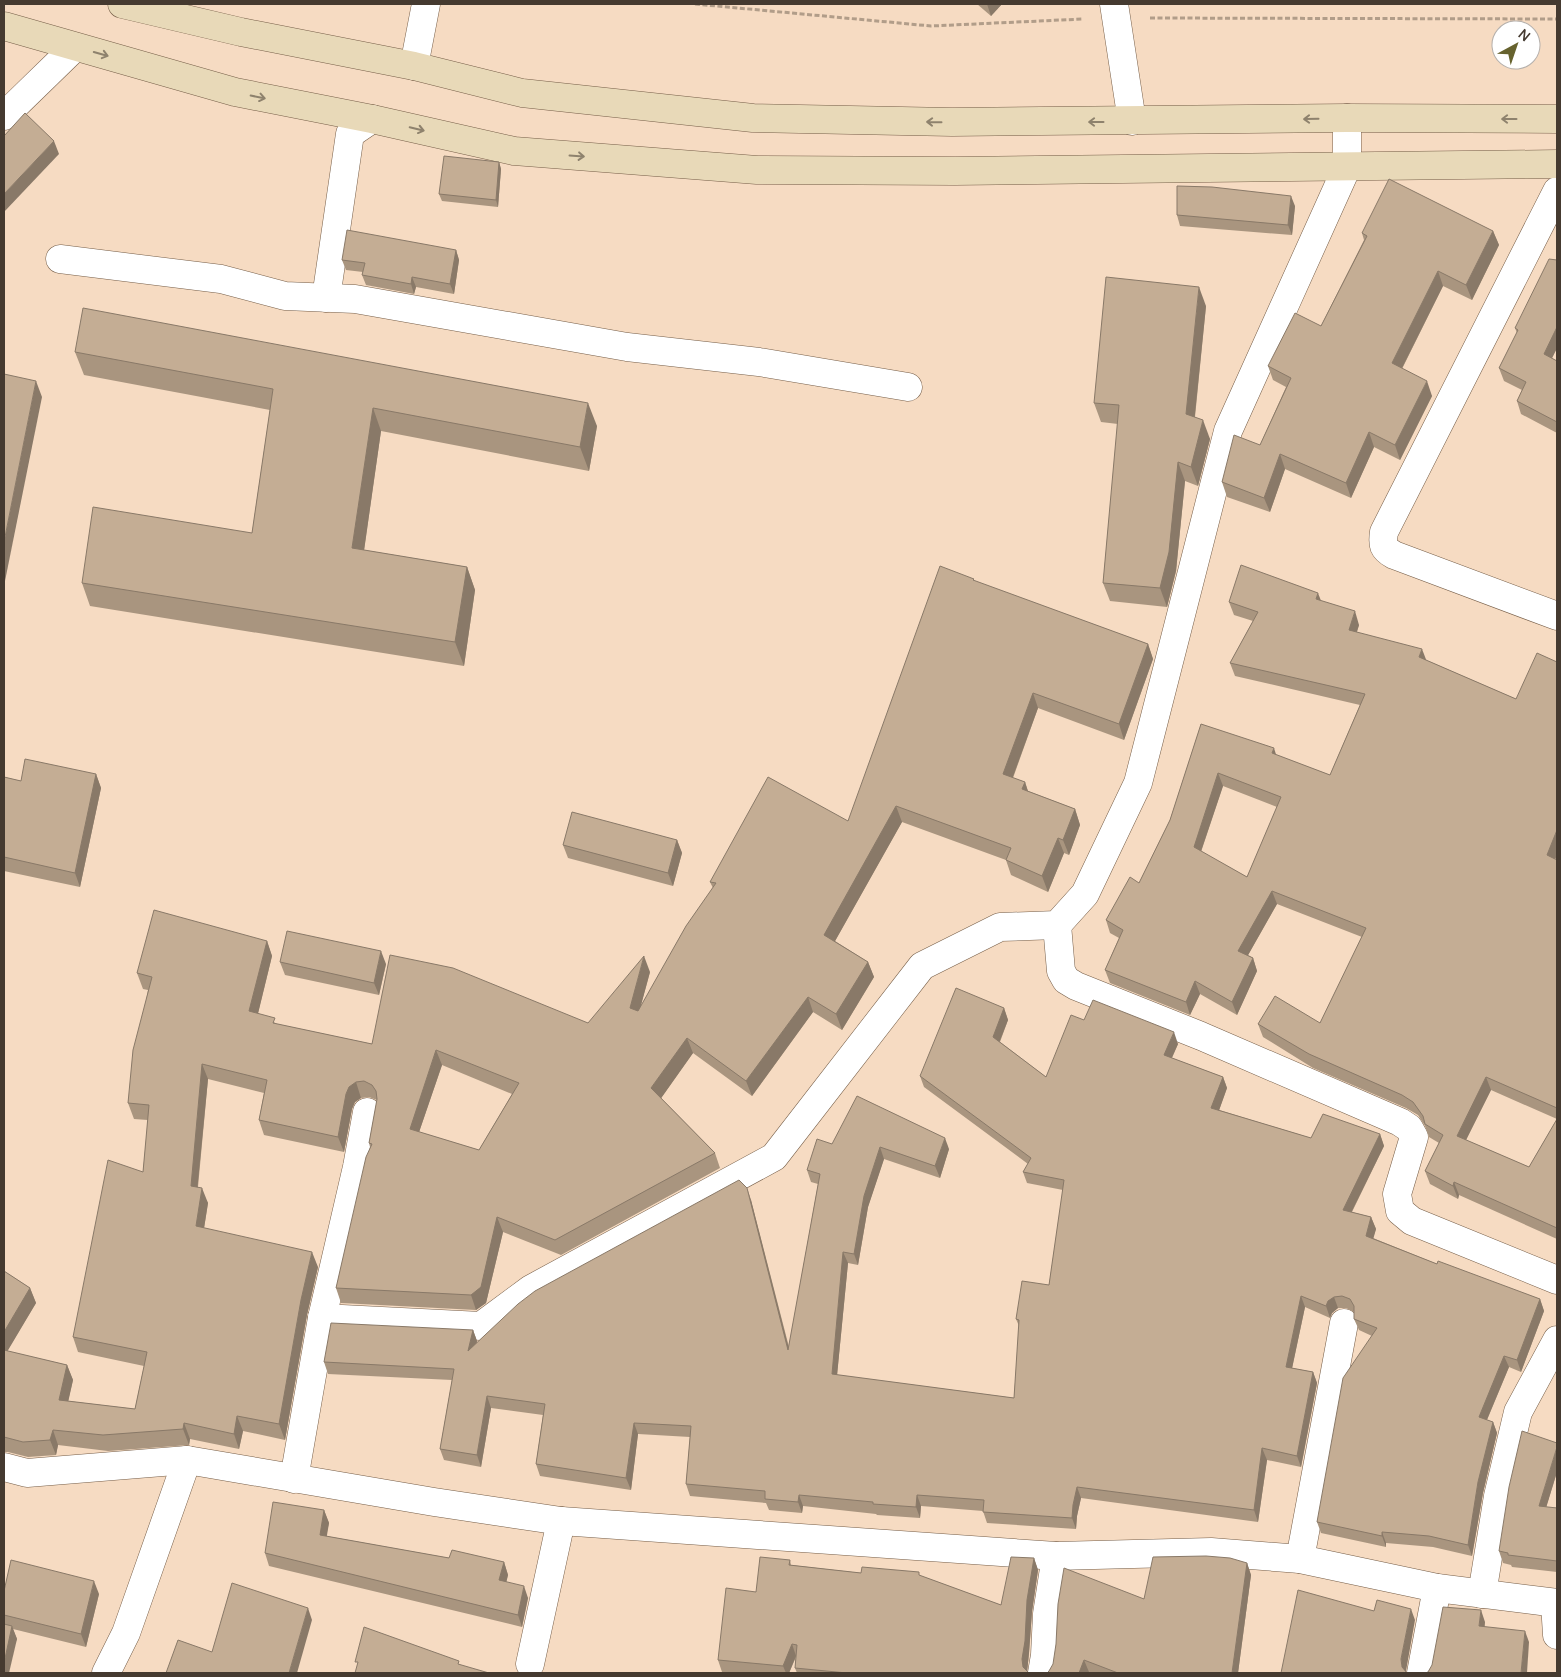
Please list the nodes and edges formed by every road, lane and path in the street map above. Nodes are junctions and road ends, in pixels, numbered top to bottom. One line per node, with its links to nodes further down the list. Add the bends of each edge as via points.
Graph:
1 (122, 4): 6 (main road, via 241,32)
2 (426, 4): 6 (street)
3 (1114, 4): 11 (street)
4 (4, 26): 5 (main road)
5 (75, 47): 7 (street); 9 (main road, one-way to 9, via 235,92)
6 (414, 66): 11 (main road, one-way to 6, via 753,118 522,92)
7 (4, 116)
8 (1347, 118): 10 (main road, one-way to 8); 11 (main road, one-way to 11); 13 (street)
9 (372, 119): 13 (main road, one-way to 13, via 514,151 758,170); 16 (street, via 350,134)
10 (1557, 119)
11 (1132, 121)
12 (1557, 164): 13 (main road)
13 (1347, 167): 19 (street, via 1228,431 1138,783 1085,894)
14 (1557, 191): 18 (street, via 1384,532 1382,543 1385,550 1394,555)
15 (60, 259): 16 (street, via 221,279 285,296)
16 (326, 298): 17 (street, via 355,300 626,347 759,362)
17 (908, 387)
18 (1557, 616)
19 (1057, 925): 21 (street, via 1061,971 1066,980 1400,1122 1414,1137 1397,1194 1400,1211 1412,1221); 22 (street, via 1000,927 922,966 774,1156 531,1289 481,1326)
20 (367, 1112): 22 (street, via 358,1167)
21 (1557, 1280)
22 (322, 1318): 27 (street)
23 (1344, 1323): 30 (street)
24 (1557, 1340): 32 (street, via 1518,1412 1498,1496)
25 (188, 1460): 26 (street, via 27,1473); 27 (street); 36 (street, via 126,1633)
26 (4, 1467)
27 (294, 1479): 28 (street)
28 (561, 1521): 29 (street); 35 (street)
29 (1056, 1556): 30 (street, via 1211,1552); 37 (street)
30 (1300, 1559): 31 (street)
31 (1437, 1588): 32 (street); 38 (street)
32 (1482, 1594): 33 (street)
33 (1556, 1603): 34 (street)
34 (1557, 1635)
35 (530, 1664)
36 (106, 1673)
37 (1042, 1673)
38 (1421, 1673)

